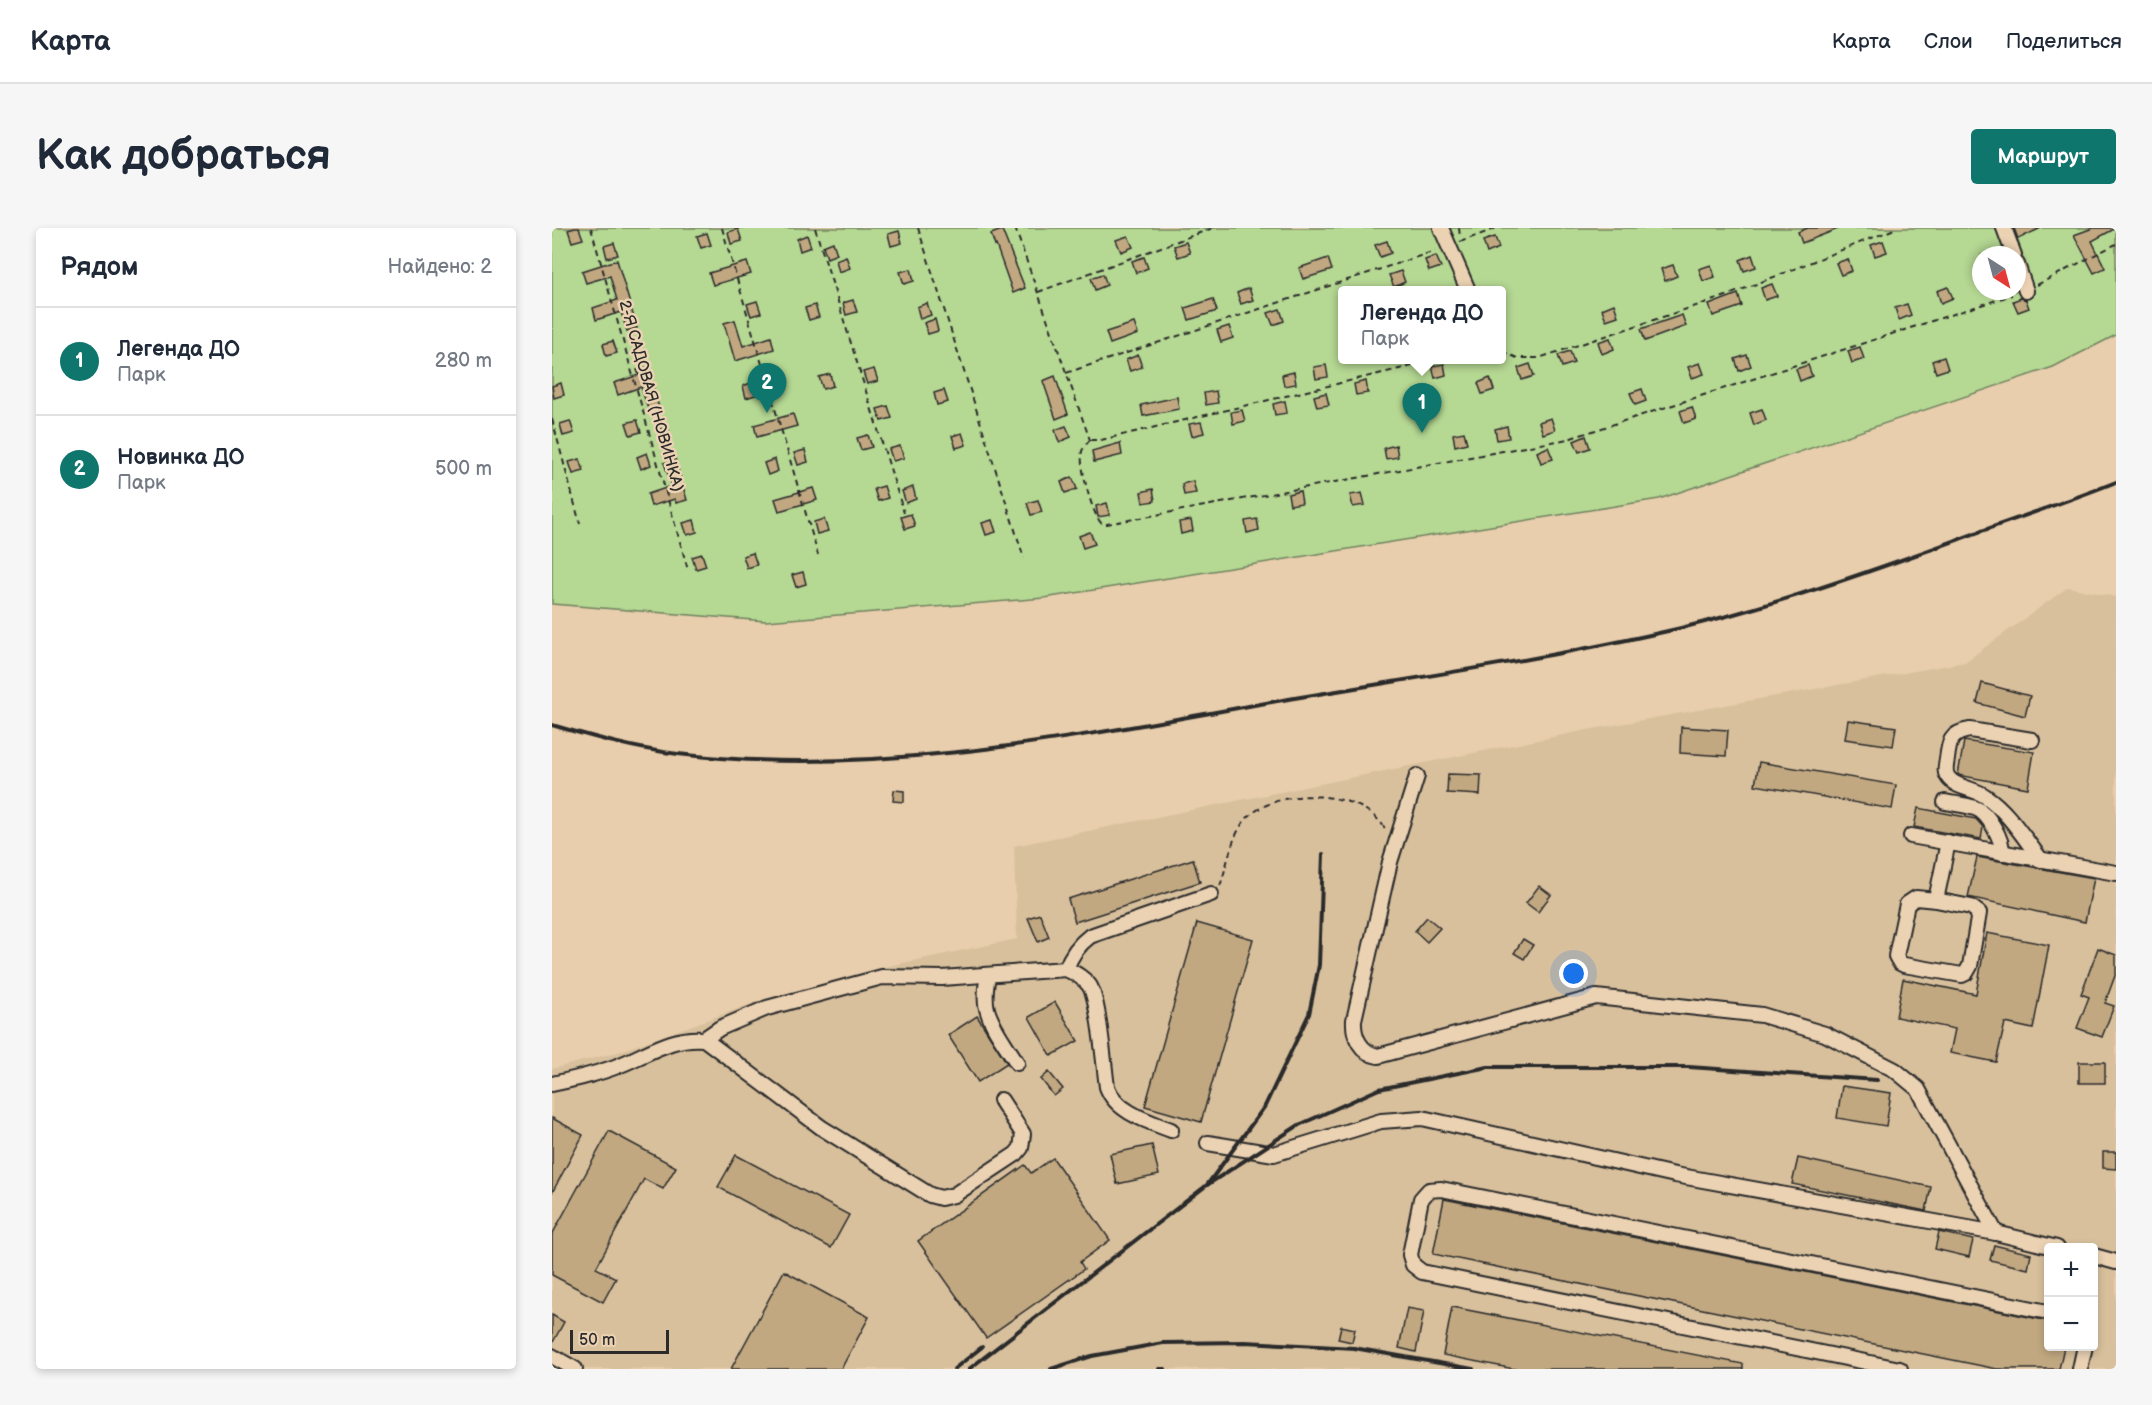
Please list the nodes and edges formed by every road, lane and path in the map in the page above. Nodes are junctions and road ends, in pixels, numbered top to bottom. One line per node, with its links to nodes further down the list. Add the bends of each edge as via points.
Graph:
1 (591, 228): 27 (path, 2-Я САДОВАЯ (НОВИНКА))
2 (722, 228): 25 (path)
3 (814, 228): 23 (path)
4 (918, 228): 26 (path)
5 (1015, 228): 16 (path)
6 (1213, 228): 16 (path)
7 (1441, 228): 12 (lane)
8 (1497, 228): 12 (path)
9 (1897, 228): 18 (path, via 1726,296 1539,358 1518,358)
10 (2004, 228): 13 (lane)
11 (2116, 244): 15 (path)
12 (1449, 246): 14 (lane); 20 (path)
13 (2011, 246)
14 (1466, 286)
15 (2026, 291)
16 (1038, 292): 20 (path)
17 (1998, 300): 22 (path, via 1568,439 1107,524 1095,516 1083,468 1083,450)
18 (1506, 353)
19 (1420, 364): 22 (path)
20 (1066, 373): 22 (path)
21 (552, 419): 24 (path)
22 (1090, 440)
23 (904, 513)
24 (580, 524)
25 (818, 555)
26 (1024, 558)
27 (688, 570)
28 (2032, 740): 35 (lane, via 1960,731 1949,743 1945,770 1952,782 1994,802)
29 (1417, 776): 47 (lane, via 1390,862 1354,1020 1356,1036 1364,1050 1378,1056 1596,997 1762,1015 1825,1034 1895,1070 1918,1089)
30 (1946, 802): 34 (lane, via 1978,808 1999,836)
31 (1387, 831): 37 (path, via 1371,813 1339,799 1312,796 1275,802 1249,816 1241,826 1220,886)
32 (1911, 836): 33 (lane)
33 (1948, 842): 34 (lane); 38 (lane)
34 (2002, 853): 35 (lane)
35 (2040, 860): 36 (lane)
36 (2115, 869)
37 (1212, 894): 39 (lane, via 1090,936 1070,957)
38 (1936, 900): 38 (lane, via 1971,907 1979,913 1966,974 1904,965 1896,956 1907,904 1916,898)
39 (1066, 969): 40 (lane); 45 (lane, via 1085,980 1094,996 1111,1098 1120,1107)
40 (988, 975): 41 (lane, via 882,977 767,1008); 42 (lane, via 987,1009)
41 (704, 1039): 43 (lane, via 658,1046 585,1077); 44 (lane, via 822,1128 941,1198 954,1195 1021,1148 1023,1134)
42 (1017, 1063)
43 (552, 1084)
44 (1001, 1100)
45 (1171, 1130)
46 (1208, 1143): 47 (lane, via 1274,1154 1381,1121 1422,1118 1675,1175)
47 (1996, 1233): 48 (lane)
48 (2044, 1245)
49 (2098, 1257): 50 (lane)
50 (2116, 1262)
51 (2044, 1311): 55 (lane, via 1441,1189 1429,1190 1421,1199 1410,1255 1413,1265 1422,1272)
52 (2084, 1351): 56 (lane)
53 (552, 1356): 54 (lane)
54 (575, 1369)
55 (1900, 1369)
56 (2080, 1369)

